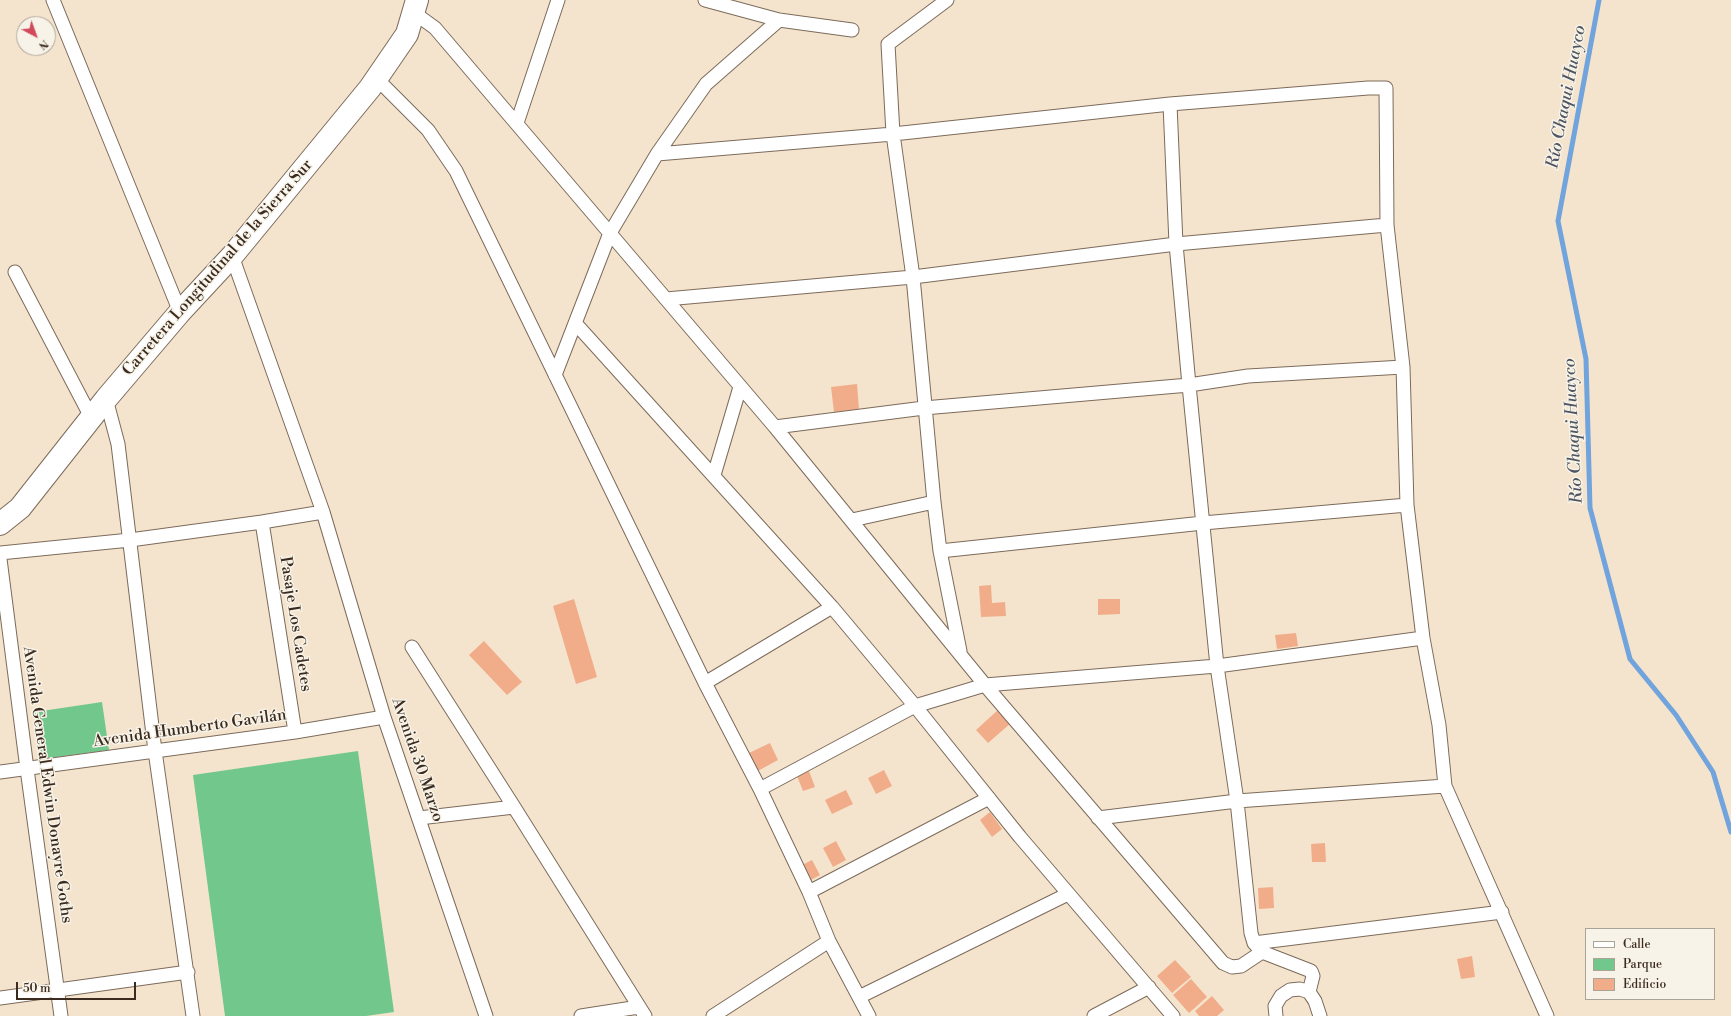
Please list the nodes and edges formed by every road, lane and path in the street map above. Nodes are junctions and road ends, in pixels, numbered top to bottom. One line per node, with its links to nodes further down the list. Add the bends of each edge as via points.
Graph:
1 (53, 0): 20 (street)
2 (558, 0): 10 (street)
3 (705, 0): 6 (street)
4 (947, 0): 11 (street, via 888,44)
5 (415, 6): 8 (highway, Carretera Longitudinal de la Sierra Sur, via 407,34); 10 (street)
6 (779, 20): 7 (street); 12 (street, via 706,84)
7 (852, 30)
8 (376, 78): 16 (highway, Carretera Longitudinal de la Sierra Sur); 23 (street, via 428,130 456,171)
9 (1170, 104): 11 (street); 13 (street, via 1386,88); 15 (street)
10 (516, 123): 14 (street)
11 (893, 134): 12 (street); 18 (street)
12 (657, 154): 14 (street)
13 (1387, 225): 15 (street); 22 (street)
14 (610, 233): 19 (street); 21 (street)
15 (1176, 244): 18 (street); 24 (street)
16 (232, 256): 20 (highway, Carretera Longitudinal de la Sierra Sur); 33 (street, Avenida 30 Marzo)
17 (15, 272): 28 (street)
18 (913, 277): 19 (street); 27 (street)
19 (666, 299): 25 (street)
20 (180, 312): 26 (highway, Carretera Longitudinal de la Sierra Sur)
21 (576, 324): 23 (street); 30 (street)
22 (1403, 367): 24 (street, via 1248,376); 32 (street)
23 (555, 375): 47 (street)
24 (1189, 385): 27 (street); 36 (street)
25 (740, 386): 29 (street); 30 (street)
26 (106, 399): 28 (highway, Carretera Longitudinal de la Sierra Sur); 38 (street, via 118,444)
27 (924, 408): 29 (street); 31 (street)
28 (91, 418): 37 (highway, Carretera Longitudinal de la Sierra Sur, via 20,508)
29 (775, 427): 34 (street)
30 (714, 475): 42 (street)
31 (934, 502): 34 (street); 39 (street)
32 (1407, 505): 36 (street); 43 (street)
33 (323, 512): 35 (street); 50 (street, Avenida 30 Marzo)
34 (852, 520): 45 (street)
35 (262, 522): 38 (street); 51 (street, Pasaje Los Cadetes)
36 (1203, 523): 39 (street); 46 (street)
37 (0, 524)
38 (130, 540): 40 (street); 52 (street)
39 (940, 551): 45 (street)
40 (0, 553)
41 (0, 559): 53 (street, Avenida General Edwin Donayre Goths)
42 (832, 607): 47 (street); 49 (street)
43 (1423, 638): 46 (street); 55 (street, via 1439,725)
44 (412, 647): 59 (street)
45 (961, 652): 48 (street)
46 (1217, 666): 48 (street); 58 (street)
47 (705, 683): 56 (street)
48 (985, 685): 49 (street); 61 (street)
49 (915, 706): 56 (street); 57 (street)
50 (384, 717): 51 (street, Avenida Humberto Gavilán); 60 (street, Avenida 30 Marzo)
51 (295, 732): 52 (street, Avenida Humberto Gavilán)
52 (155, 751): 53 (street, Avenida Humberto Gavilán); 67 (street)
53 (26, 769): 54 (street, Avenida Humberto Gavilán); 69 (street, Avenida General Edwin Donayre Goths)
54 (0, 772)
55 (1445, 786): 58 (street); 64 (street)
56 (760, 789): 62 (street)
57 (989, 798): 62 (street); 63 (street)
58 (1237, 801): 61 (street); 66 (street, via 1251,933)
59 (514, 807): 60 (street); 73 (street)
60 (418, 818): 76 (street, Avenida 30 Marzo)
61 (1098, 818): 66 (street, via 1223,963 1232,967 1241,966)
62 (809, 892): 65 (street)
63 (1068, 894): 68 (street); 71 (street)
64 (1502, 912): 66 (street); 84 (street)
65 (829, 941): 71 (street); 78 (street)
66 (1258, 948): 70 (street, via 1311,971 1313,976)
67 (188, 972): 69 (street); 75 (street)
68 (1149, 987): 80 (street); 81 (street)
69 (58, 991): 72 (street); 74 (street, Avenida General Edwin Donayre Goths)
70 (1305, 991): 82 (street, via 1290,990 1280,996 1275,1006); 83 (street, via 1316,1001)
71 (860, 997): 79 (street)
72 (0, 998)
73 (642, 1012): 77 (street)
74 (61, 1016)
75 (193, 1016)
76 (486, 1016)
77 (581, 1016)
78 (713, 1016)
79 (869, 1016)
80 (1094, 1016)
81 (1173, 1016)
82 (1276, 1016)
83 (1320, 1016)
84 (1547, 1016)

